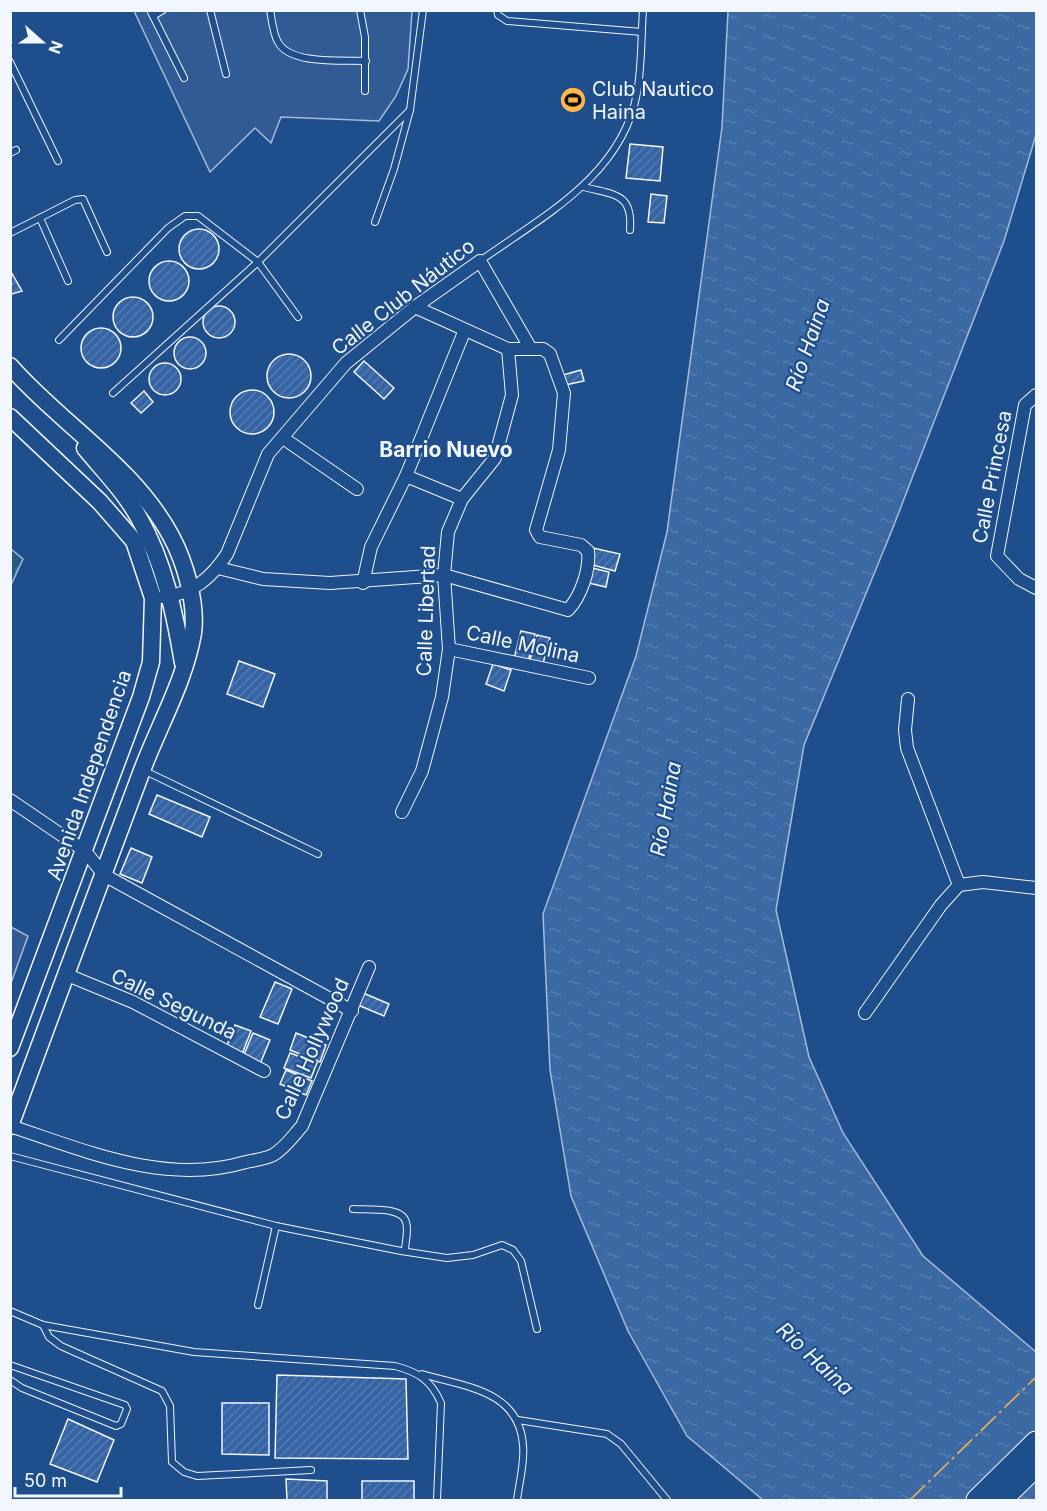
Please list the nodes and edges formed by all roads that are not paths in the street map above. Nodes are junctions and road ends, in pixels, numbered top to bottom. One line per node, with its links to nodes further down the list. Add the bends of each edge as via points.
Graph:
1 (163, 10): 8 (lane)
2 (210, 10): 12 (lane)
3 (270, 10): 10 (lane, via 278,43 287,52 301,58)
4 (360, 10): 10 (lane)
5 (423, 10): 15 (lane)
6 (496, 10): 9 (lane, via 507,21)
7 (643, 10): 9 (lane, Calle Club Náutico)
8 (151, 13): 13 (lane)
9 (642, 32): 17 (lane, Calle Club Náutico, via 638,93 626,128 610,158)
10 (366, 61): 14 (lane)
11 (10, 62): 16 (lane)
12 (226, 74)
13 (184, 78)
14 (365, 91)
15 (410, 110): 19 (lane); 24 (lane)
16 (58, 161)
17 (584, 187): 20 (lane, via 627,202); 23 (lane, Calle Club Náutico)
18 (40, 218): 21 (lane); 22 (lane, via 83,199); 25 (lane)
19 (375, 222)
20 (630, 230)
21 (10, 233)
22 (107, 252)
23 (480, 261): 26 (street, Calle Club Náutico); 31 (street)
24 (258, 262): 27 (lane); 29 (lane, via 198,216 185,216 168,228); 33 (lane)
25 (68, 280)
26 (415, 307): 28 (street); 37 (street, Calle Club Náutico, via 346,363)
27 (298, 317)
28 (464, 332): 30 (street); 38 (street)
29 (59, 340)
30 (508, 349): 31 (street); 40 (street, Calle Libertad, via 512,395 495,458)
31 (531, 349): 42 (street, via 547,351 564,393 558,450 536,530 540,537 581,545 588,551 578,599 568,610)
32 (10, 366): 36 (street, Avenida Independencia)
33 (113, 393)
34 (1036, 395): 44 (street, Calle Princesa, via 1025,405 997,556 1019,579)
35 (10, 417): 46 (street, Avenida Independencia, via 121,523)
36 (64, 419): 45 (street, Avenida Independencia, via 85,434 148,502 172,537); 46 (street, Avenida Independencia, via 139,517 158,558)
37 (282, 438): 39 (street); 41 (street, Calle Club Náutico, via 262,466)
38 (406, 476): 40 (street); 43 (street, via 371,547)
39 (357, 489)
40 (462, 499): 42 (street, Calle Libertad, via 448,531)
41 (218, 568): 43 (street, via 263,579); 45 (street, Calle Club Náutico)
42 (444, 575): 43 (street); 47 (street, Calle Libertad)
43 (363, 583)
44 (1036, 588)
45 (190, 591): 46 (street); 48 (street, Avenida Independencia, via 193,633)
46 (161, 597): 48 (street, Avenida Independencia); 50 (street, Avenida Independencia)
47 (449, 649): 49 (street, Calle Molina); 55 (street, Calle Libertad, via 442,697 422,771)
48 (183, 664): 52 (street, Avenida Independencia)
49 (589, 678)
50 (141, 697): 52 (street); 56 (street, Avenida Independencia)
51 (908, 699): 59 (street, via 907,748)
52 (167, 709): 53 (street, Avenida Independencia)
53 (142, 769): 57 (lane); 58 (street, Avenida Independencia)
54 (10, 800): 56 (street)
55 (402, 812)
56 (85, 851): 58 (street); 65 (street, Avenida Independencia)
57 (318, 854)
58 (104, 875): 62 (street, Avenida Independencia); 63 (street)
59 (959, 885): 60 (street, via 983,882); 64 (street)
60 (1036, 888)
61 (369, 967): 63 (street, Calle Hollywood)
62 (66, 974): 66 (street, Calle Segunda, via 133,1002); 67 (street, Avenida Independencia)
63 (352, 1011): 67 (street, Calle Hollywood, via 302,1126 272,1155 234,1166 185,1172 122,1162)
64 (865, 1013)
65 (10, 1048)
66 (264, 1071)
67 (10, 1126)
68 (10, 1156): 70 (lane)
69 (353, 1209): 71 (lane, via 394,1212 404,1217)
70 (276, 1226): 71 (lane); 72 (lane)
71 (405, 1251): 75 (lane, via 447,1258 502,1245 513,1250 521,1261)
72 (258, 1305)
73 (10, 1311): 74 (lane)
74 (43, 1325): 77 (lane, via 194,1352 395,1366); 82 (lane, via 49,1337 61,1346 162,1391 170,1406 172,1462 184,1472 196,1476)
75 (537, 1329)
76 (10, 1365): 78 (lane, via 125,1405 127,1409 122,1424 116,1426)
77 (413, 1371): 79 (lane, via 492,1395 508,1405); 83 (lane, via 435,1389 441,1403)
78 (10, 1380)
79 (518, 1420): 84 (lane, via 524,1445); 85 (lane, via 607,1434 621,1444)
80 (1036, 1442): 86 (highway)
81 (1036, 1466): 87 (highway)
82 (312, 1470)
83 (437, 1500)
84 (517, 1500)
85 (667, 1500)
86 (977, 1500)
87 (1001, 1500)

